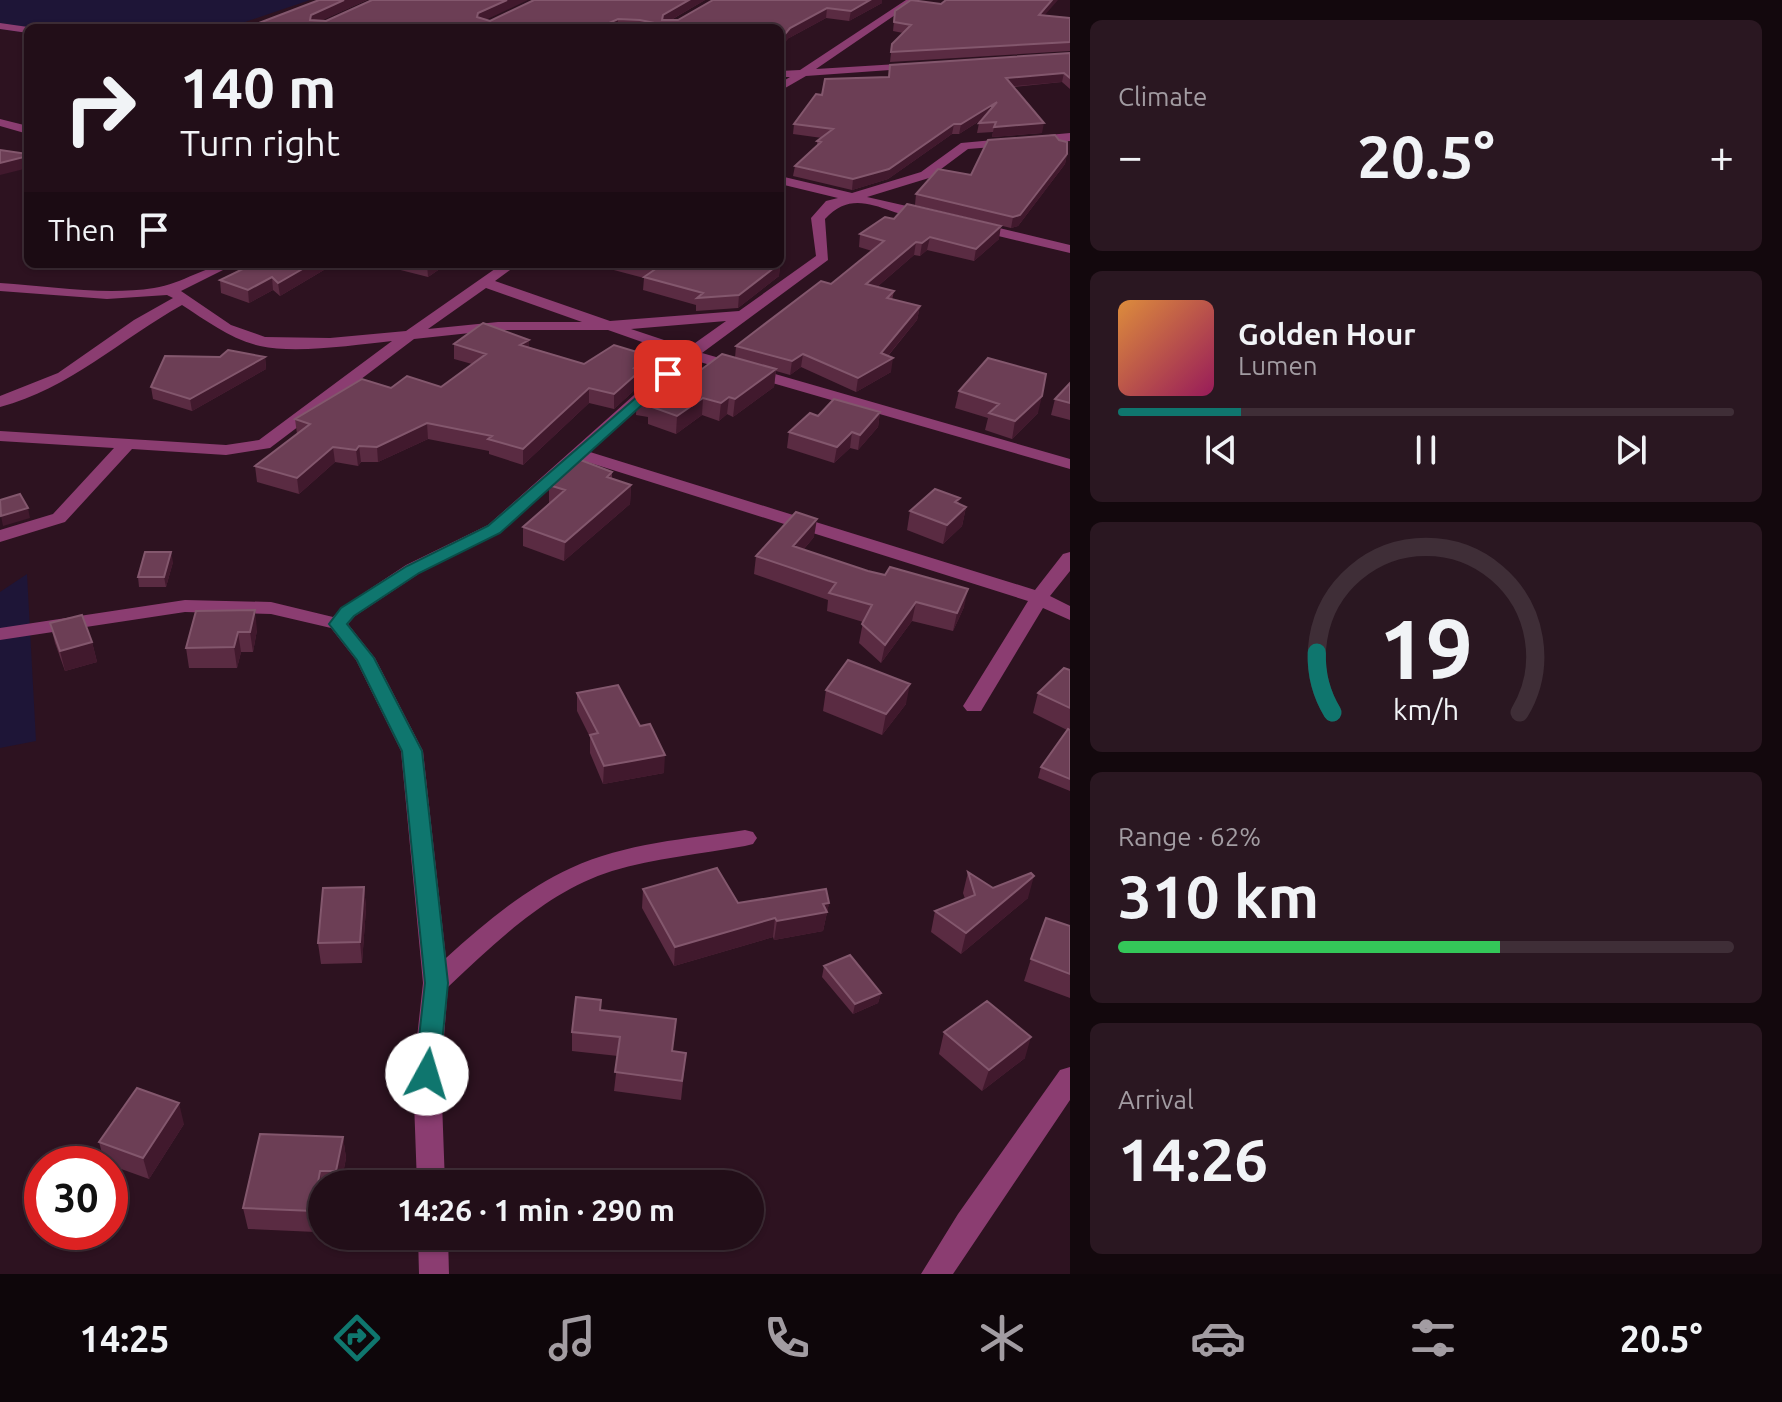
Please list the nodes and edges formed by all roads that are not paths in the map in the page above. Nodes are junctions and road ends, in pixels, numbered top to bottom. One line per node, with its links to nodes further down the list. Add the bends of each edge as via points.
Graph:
1 (912, 0): 5 (street)
2 (0, 26): 3 (street)
3 (24, 29)
4 (924, 65): 5 (street)
5 (807, 72): 6 (street); 7 (street)
6 (784, 74)
7 (784, 86)
8 (0, 122): 9 (street)
9 (24, 129)
10 (1070, 137): 14 (street, via 965,146 925,175)
11 (24, 138): 12 (street)
12 (14, 139)
13 (784, 181): 14 (street)
14 (858, 197): 15 (street); 23 (street, via 831,204 818,218 823,257)
15 (949, 220)
16 (964, 224): 17 (street)
17 (1070, 249)
18 (220, 268): 22 (street)
19 (505, 268): 20 (street)
20 (483, 282): 24 (street); 25 (street)
21 (0, 287): 22 (street)
22 (176, 295): 25 (street, via 226,328 263,342 330,343); 27 (street, via 64,376)
23 (745, 315): 24 (street); 26 (street)
24 (608, 326): 25 (street); 26 (street)
25 (413, 333): 29 (street, via 264,444 226,450)
26 (690, 354): 30 (street); 31 (street)
27 (0, 402)
28 (0, 436): 29 (street)
29 (129, 442): 32 (street, via 59,518)
30 (579, 454): 34 (street); 36 (street, via 494,529 413,569)
31 (1070, 464)
32 (0, 536)
33 (1070, 558): 34 (street)
34 (1039, 598): 35 (street); 38 (street)
35 (1070, 614)
36 (338, 624): 37 (street, via 271,608 185,606); 40 (street, via 365,658 412,751)
37 (0, 634)
38 (974, 706)
39 (745, 838): 40 (street, via 605,864 491,931)
40 (436, 983): 42 (street, via 427,1074)
41 (1070, 1078): 45 (street)
42 (430, 1170)
43 (433, 1250): 44 (street)
44 (434, 1274)
45 (936, 1274)

